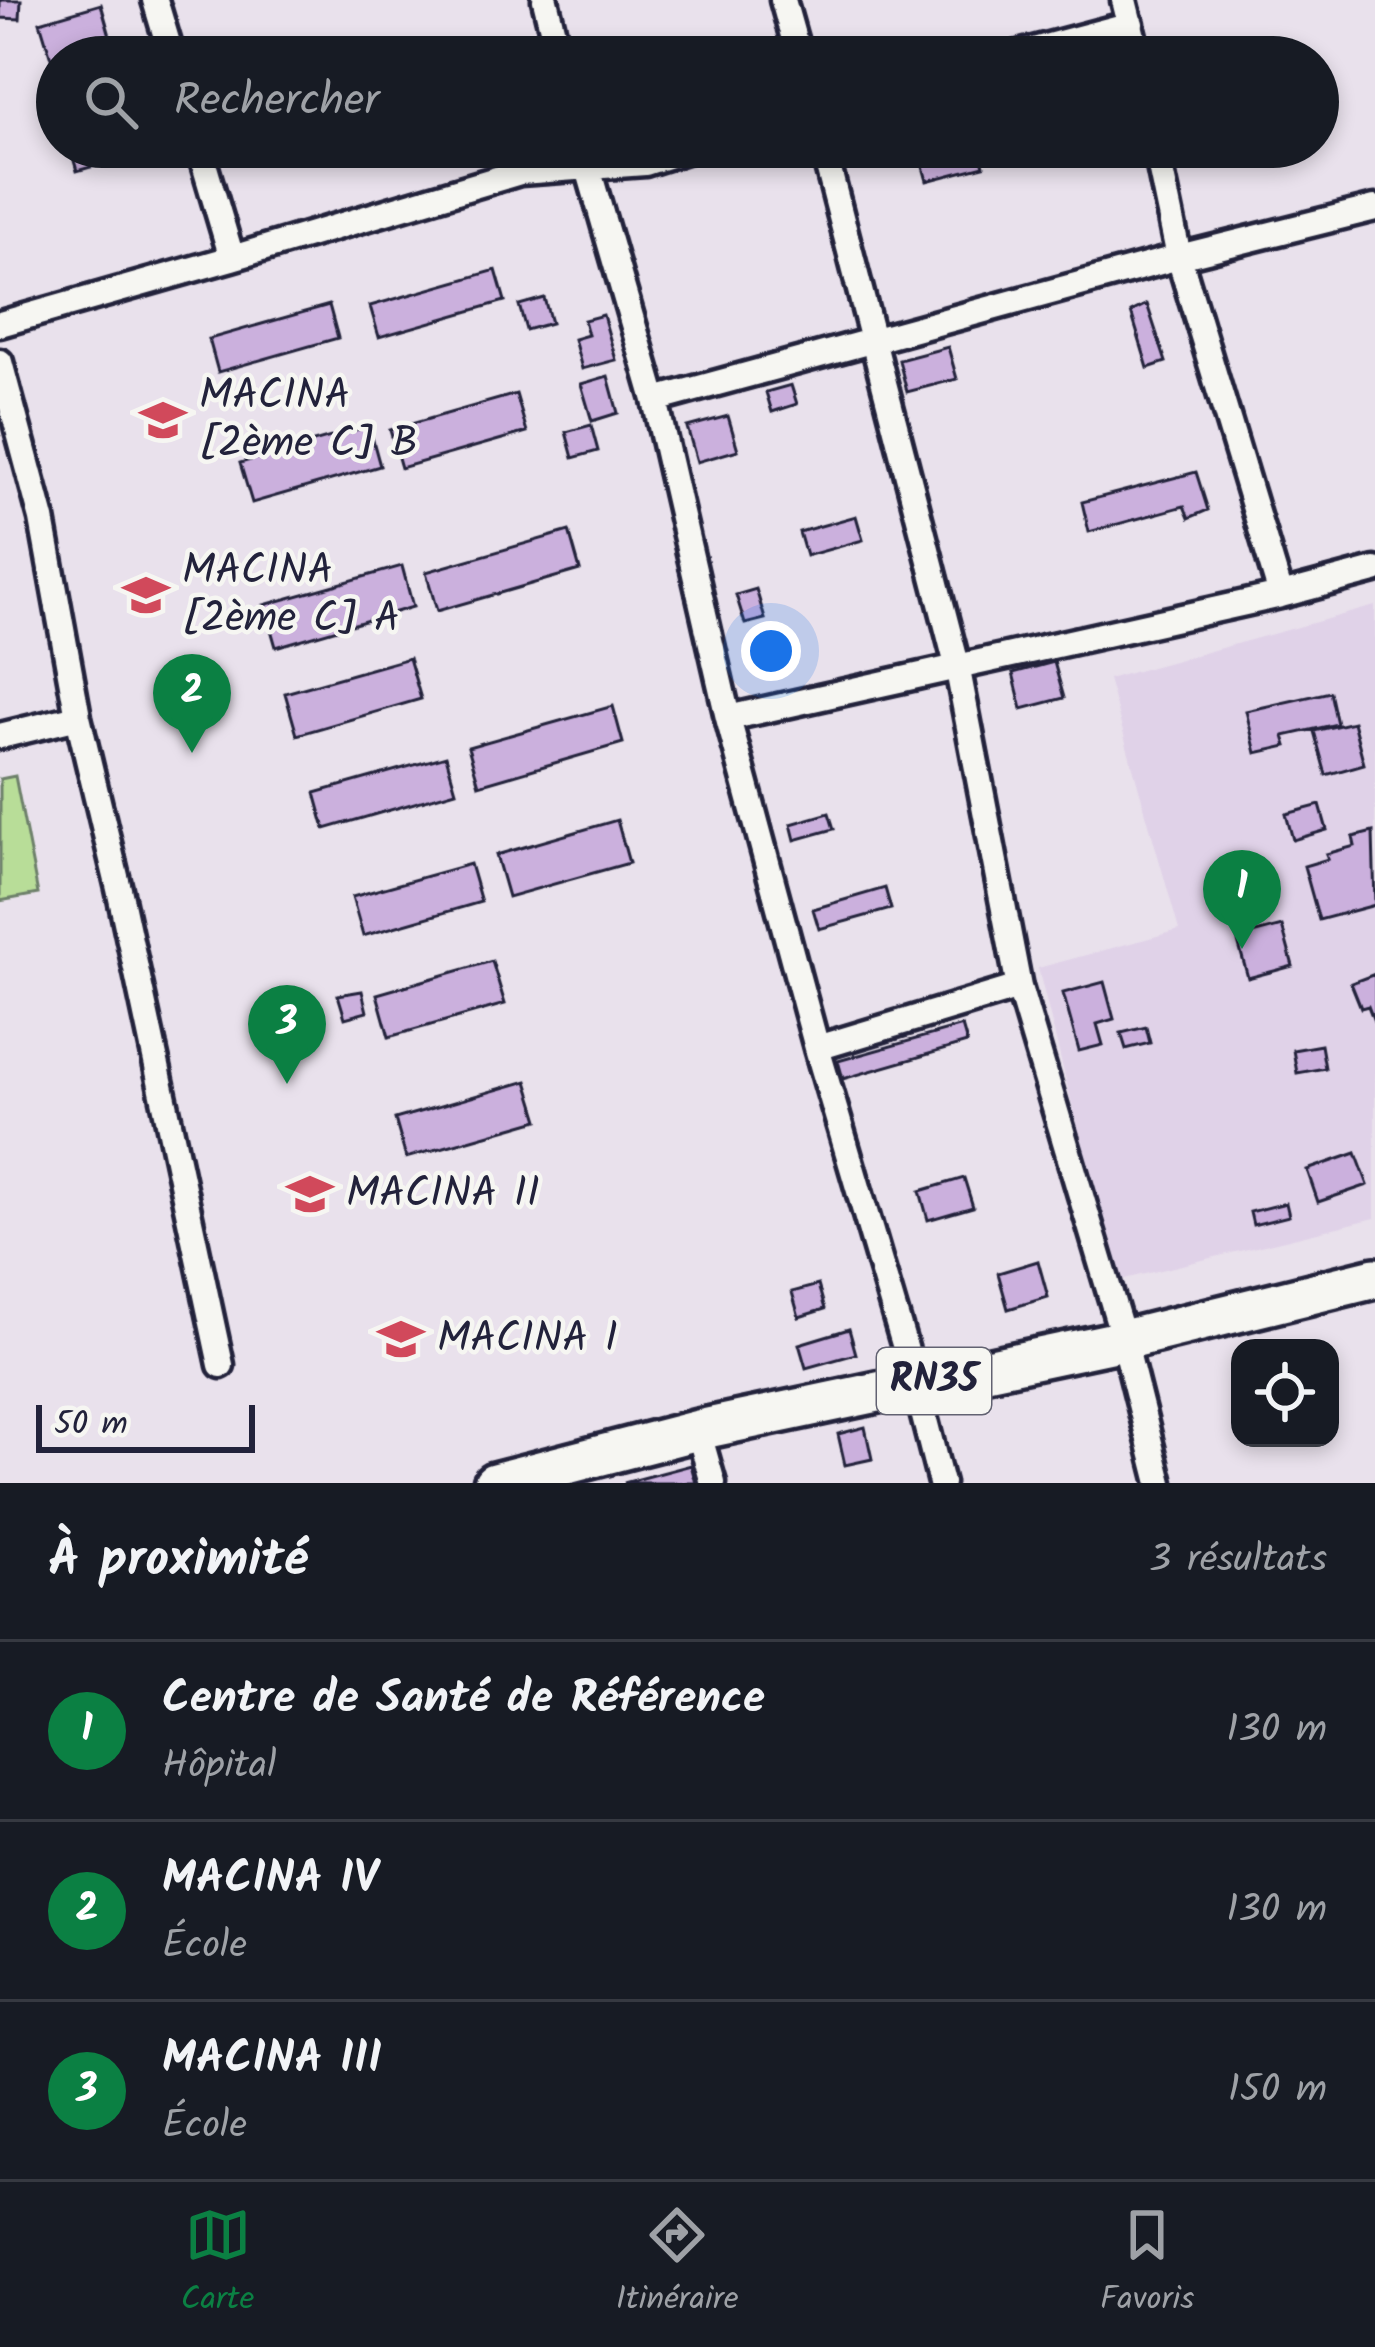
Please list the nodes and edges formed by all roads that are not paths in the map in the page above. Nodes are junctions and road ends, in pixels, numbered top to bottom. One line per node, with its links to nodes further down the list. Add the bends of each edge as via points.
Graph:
1 (155, 0): 5 (street)
2 (544, 0): 6 (street)
3 (783, 0): 7 (street)
4 (1127, 12): 8 (street)
5 (166, 36)
6 (553, 36)
7 (793, 36)
8 (1063, 36)
9 (205, 168): 16 (street)
10 (536, 168): 16 (street)
11 (588, 168): 20 (street)
12 (829, 168): 18 (street)
13 (1160, 168): 15 (street)
14 (1375, 208): 15 (street)
15 (1179, 257): 18 (street); 22 (street)
16 (232, 258): 17 (street)
17 (0, 324)
18 (874, 340): 20 (street); 23 (street)
19 (0, 362): 24 (street, via 42,519)
20 (655, 400): 25 (street)
21 (1375, 569): 22 (street)
22 (1281, 595): 23 (street)
23 (957, 665): 25 (street); 27 (street)
24 (78, 717): 26 (street); 31 (street)
25 (728, 718): 28 (street)
26 (0, 736)
27 (1018, 987): 28 (street); 30 (street)
28 (817, 1048): 32 (street)
29 (1375, 1278): 30 (main road, RN35)
30 (1124, 1340): 32 (main road, RN35); 37 (street)
31 (221, 1365)
32 (916, 1385): 33 (main road, RN35); 36 (street)
33 (698, 1430): 34 (main road, RN35); 35 (street)
34 (494, 1483)
35 (713, 1483)
36 (941, 1483)
37 (1160, 1483)

